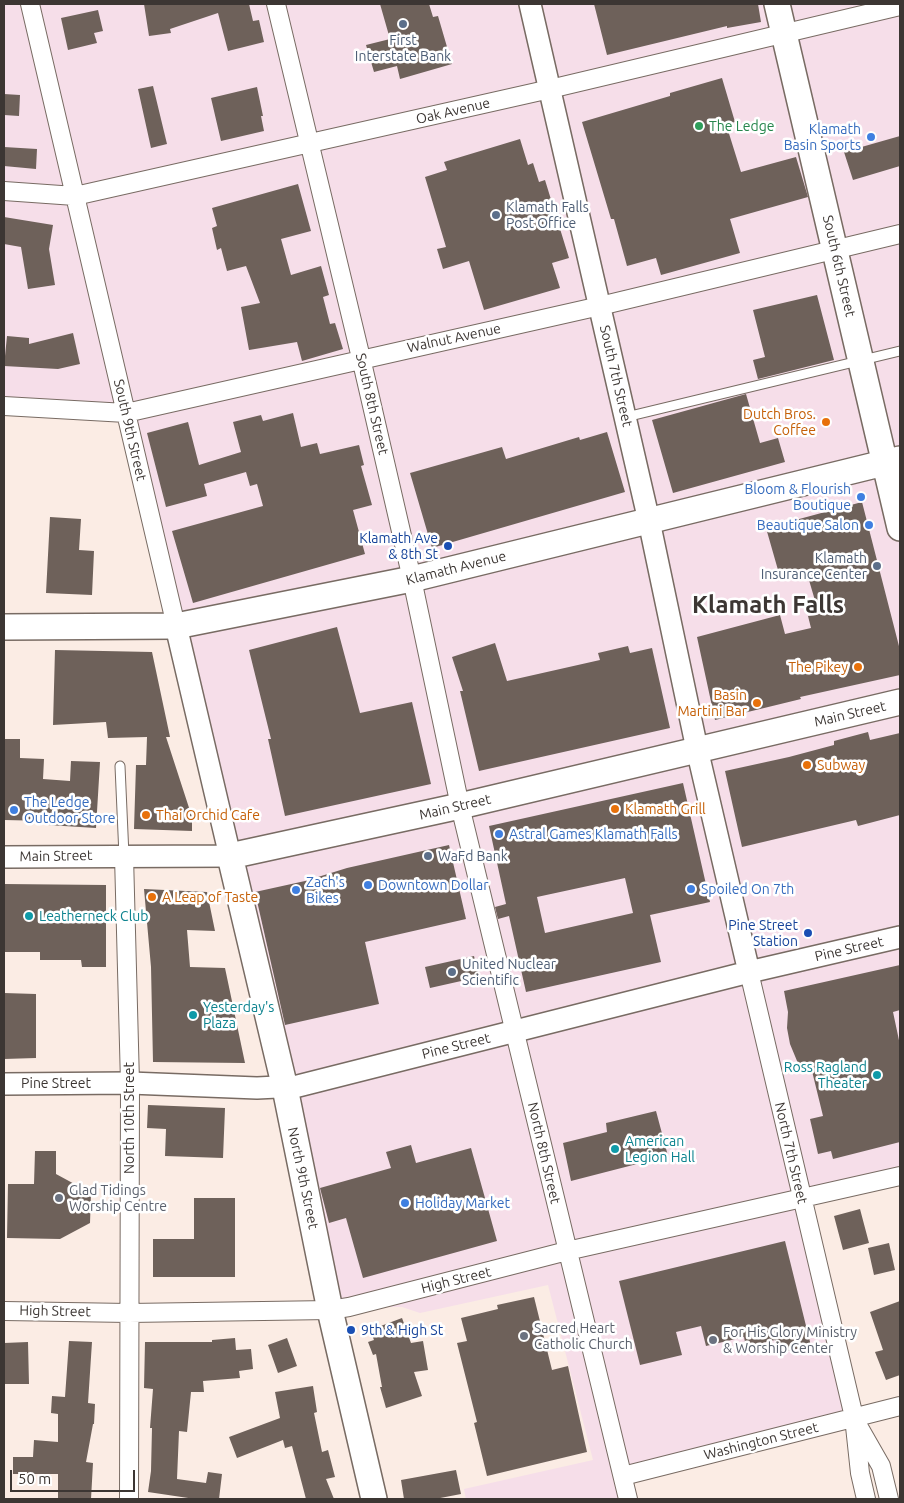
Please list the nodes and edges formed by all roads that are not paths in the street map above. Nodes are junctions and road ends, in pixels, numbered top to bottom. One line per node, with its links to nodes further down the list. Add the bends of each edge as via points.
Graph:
1 (30, 4): 10 (street, South 9th Street)
2 (276, 4): 8 (street, South 8th Street)
3 (530, 4): 7 (street, South 7th Street)
4 (777, 4): 6 (main road, South 6th Street)
5 (900, 6): 6 (street, Oak Avenue)
6 (784, 33): 7 (street, Oak Avenue); 12 (main road, South 6th Street)
7 (550, 89): 8 (street, Oak Avenue); 13 (street, South 7th Street)
8 (309, 144): 10 (street, Oak Avenue); 15 (street, South 8th Street)
9 (4, 191): 10 (street, Oak Avenue)
10 (75, 196): 18 (street, South 9th Street)
11 (900, 234): 12 (street, Walnut Avenue)
12 (835, 250): 13 (street, Walnut Avenue); 16 (main road, South 6th Street)
13 (600, 306): 15 (street, Walnut Avenue); 19 (street, South 7th Street)
14 (900, 351): 16 (lane)
15 (362, 358): 18 (street, Walnut Avenue); 23 (street, South 8th Street)
16 (861, 360): 19 (lane); 20 (main road, South 6th Street)
17 (4, 406): 18 (street, Walnut Avenue)
18 (126, 413): 24 (street, South 9th Street)
19 (625, 417): 21 (street, South 7th Street)
20 (893, 461): 21 (main road, Klamath Avenue); 22 (main road, South 6th Street)
21 (648, 521): 23 (main road, Klamath Avenue); 27 (street, South 7th Street)
22 (900, 528)
23 (412, 579): 24 (main road, Klamath Avenue); 29 (street, South 8th Street)
24 (176, 626): 25 (main road, Klamath Avenue); 31 (street, South 9th Street)
25 (4, 627)
26 (900, 702): 27 (main road, Main Street)
27 (697, 749): 29 (main road, Main Street); 34 (street, North 7th Street)
28 (120, 766): 30 (lane)
29 (460, 806): 31 (main road, Main Street); 35 (street, North 8th Street)
30 (124, 856): 31 (street, Main Street); 32 (street, Main Street); 36 (street, North 10th Street)
31 (230, 856): 38 (main road, North 9th Street)
32 (4, 857)
33 (900, 936): 34 (street, Pine Street)
34 (749, 972): 35 (street, Pine Street); 40 (street, North 7th Street)
35 (516, 1031): 38 (street, Pine Street); 41 (street, North 8th Street)
36 (130, 1083): 37 (street, Pine Street); 38 (street, Pine Street); 44 (street, North 10th Street)
37 (4, 1084)
38 (285, 1088): 42 (main road, North 9th Street)
39 (900, 1176): 40 (street, High Street)
40 (802, 1199): 41 (street, High Street); 46 (street, North 7th Street)
41 (567, 1252): 42 (street, High Street); 47 (street, North 8th Street)
42 (330, 1310): 44 (street, High Street); 49 (main road, North 9th Street)
43 (4, 1311): 44 (street, High Street)
44 (129, 1313): 48 (street, North 10th Street)
45 (900, 1406): 46 (street, Washington Street)
46 (854, 1417): 47 (street, Washington Street); 51 (street, North 7th Street); 52 (street, via 881,1466)
47 (622, 1476): 50 (street, North 8th Street)
48 (129, 1499)
49 (374, 1499)
50 (628, 1499)
51 (866, 1499)
52 (889, 1499)

